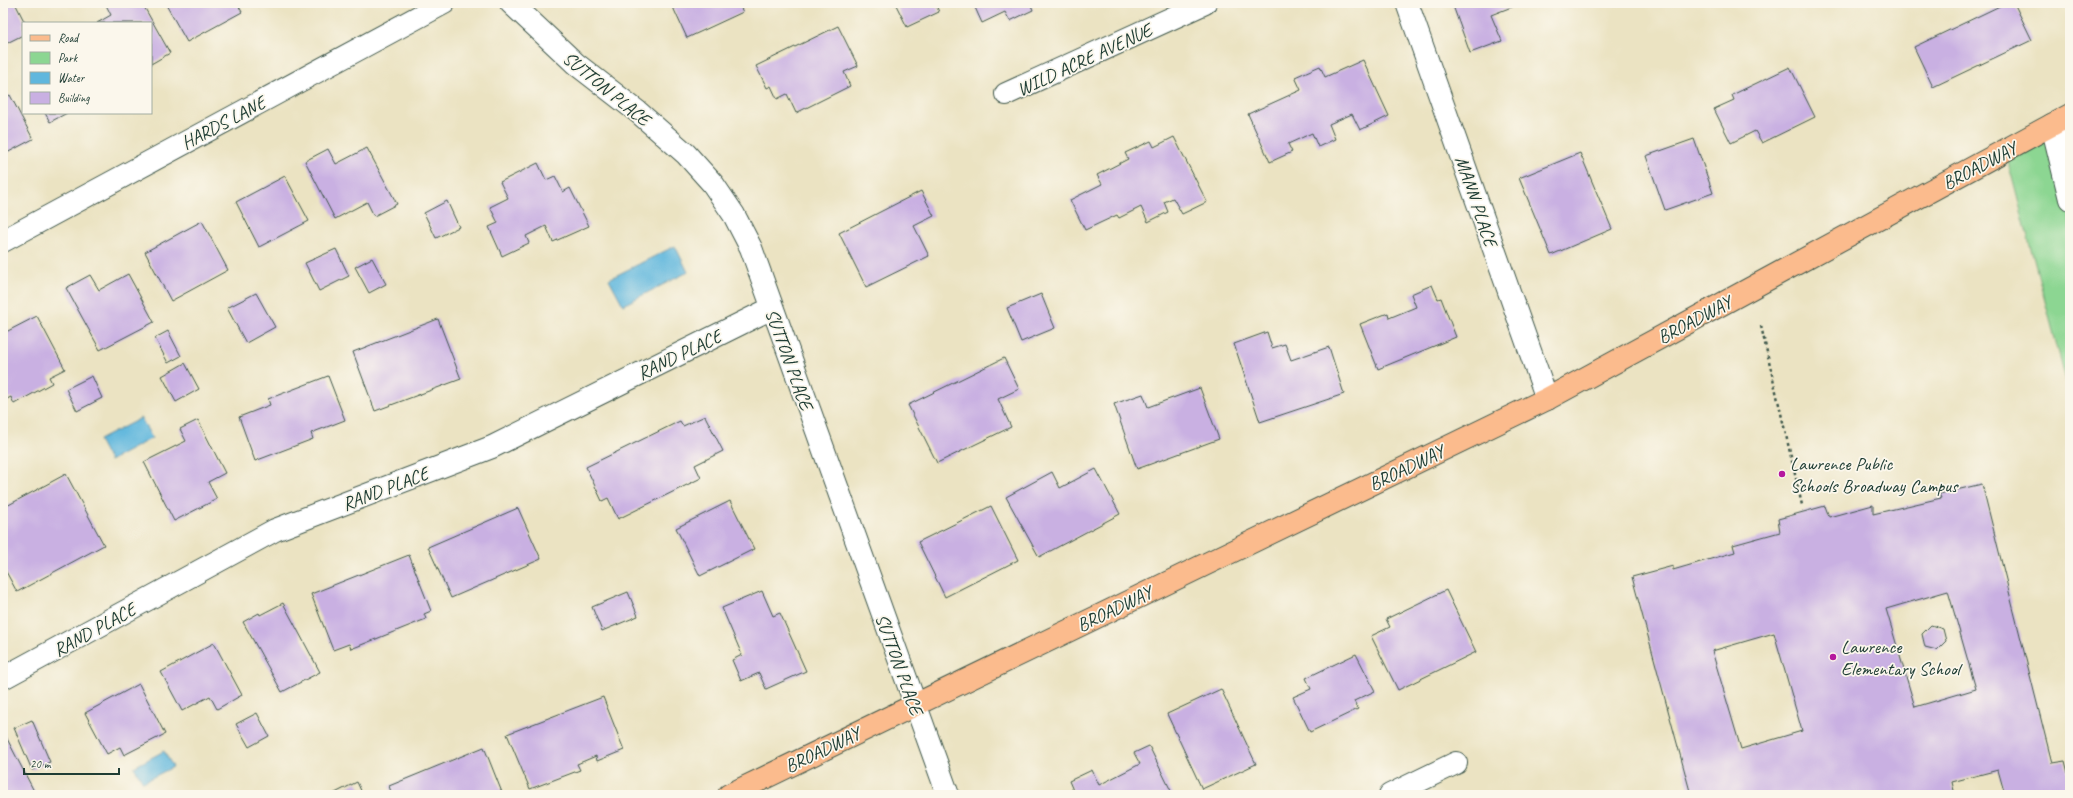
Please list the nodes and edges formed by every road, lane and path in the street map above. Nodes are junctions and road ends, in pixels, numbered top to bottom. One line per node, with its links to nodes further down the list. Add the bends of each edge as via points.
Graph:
1 (444, 3): 8 (street, HARDS LANE)
2 (511, 3): 9 (street, SUTTON PLACE, via 576,64 638,112 686,154 713,184 734,214 750,248)
3 (1205, 3): 5 (street, WILD ACRE AVENUE)
4 (1407, 3): 11 (street, MANN PLACE)
5 (1006, 94)
6 (2061, 120): 7 (street); 11 (main road, BROADWAY)
7 (2070, 199)
8 (3, 241)
9 (772, 308): 13 (street, RAND PLACE, via 492,447 275,530); 14 (street, SUTTON PLACE)
10 (1761, 326): 12 (path)
11 (1547, 399): 14 (main road, BROADWAY)
12 (1802, 505)
13 (3, 678)
14 (914, 704): 16 (main road, BROADWAY); 17 (street, SUTTON PLACE)
15 (1456, 763): 18 (street)
16 (729, 795)
17 (948, 795)
18 (1390, 795)

